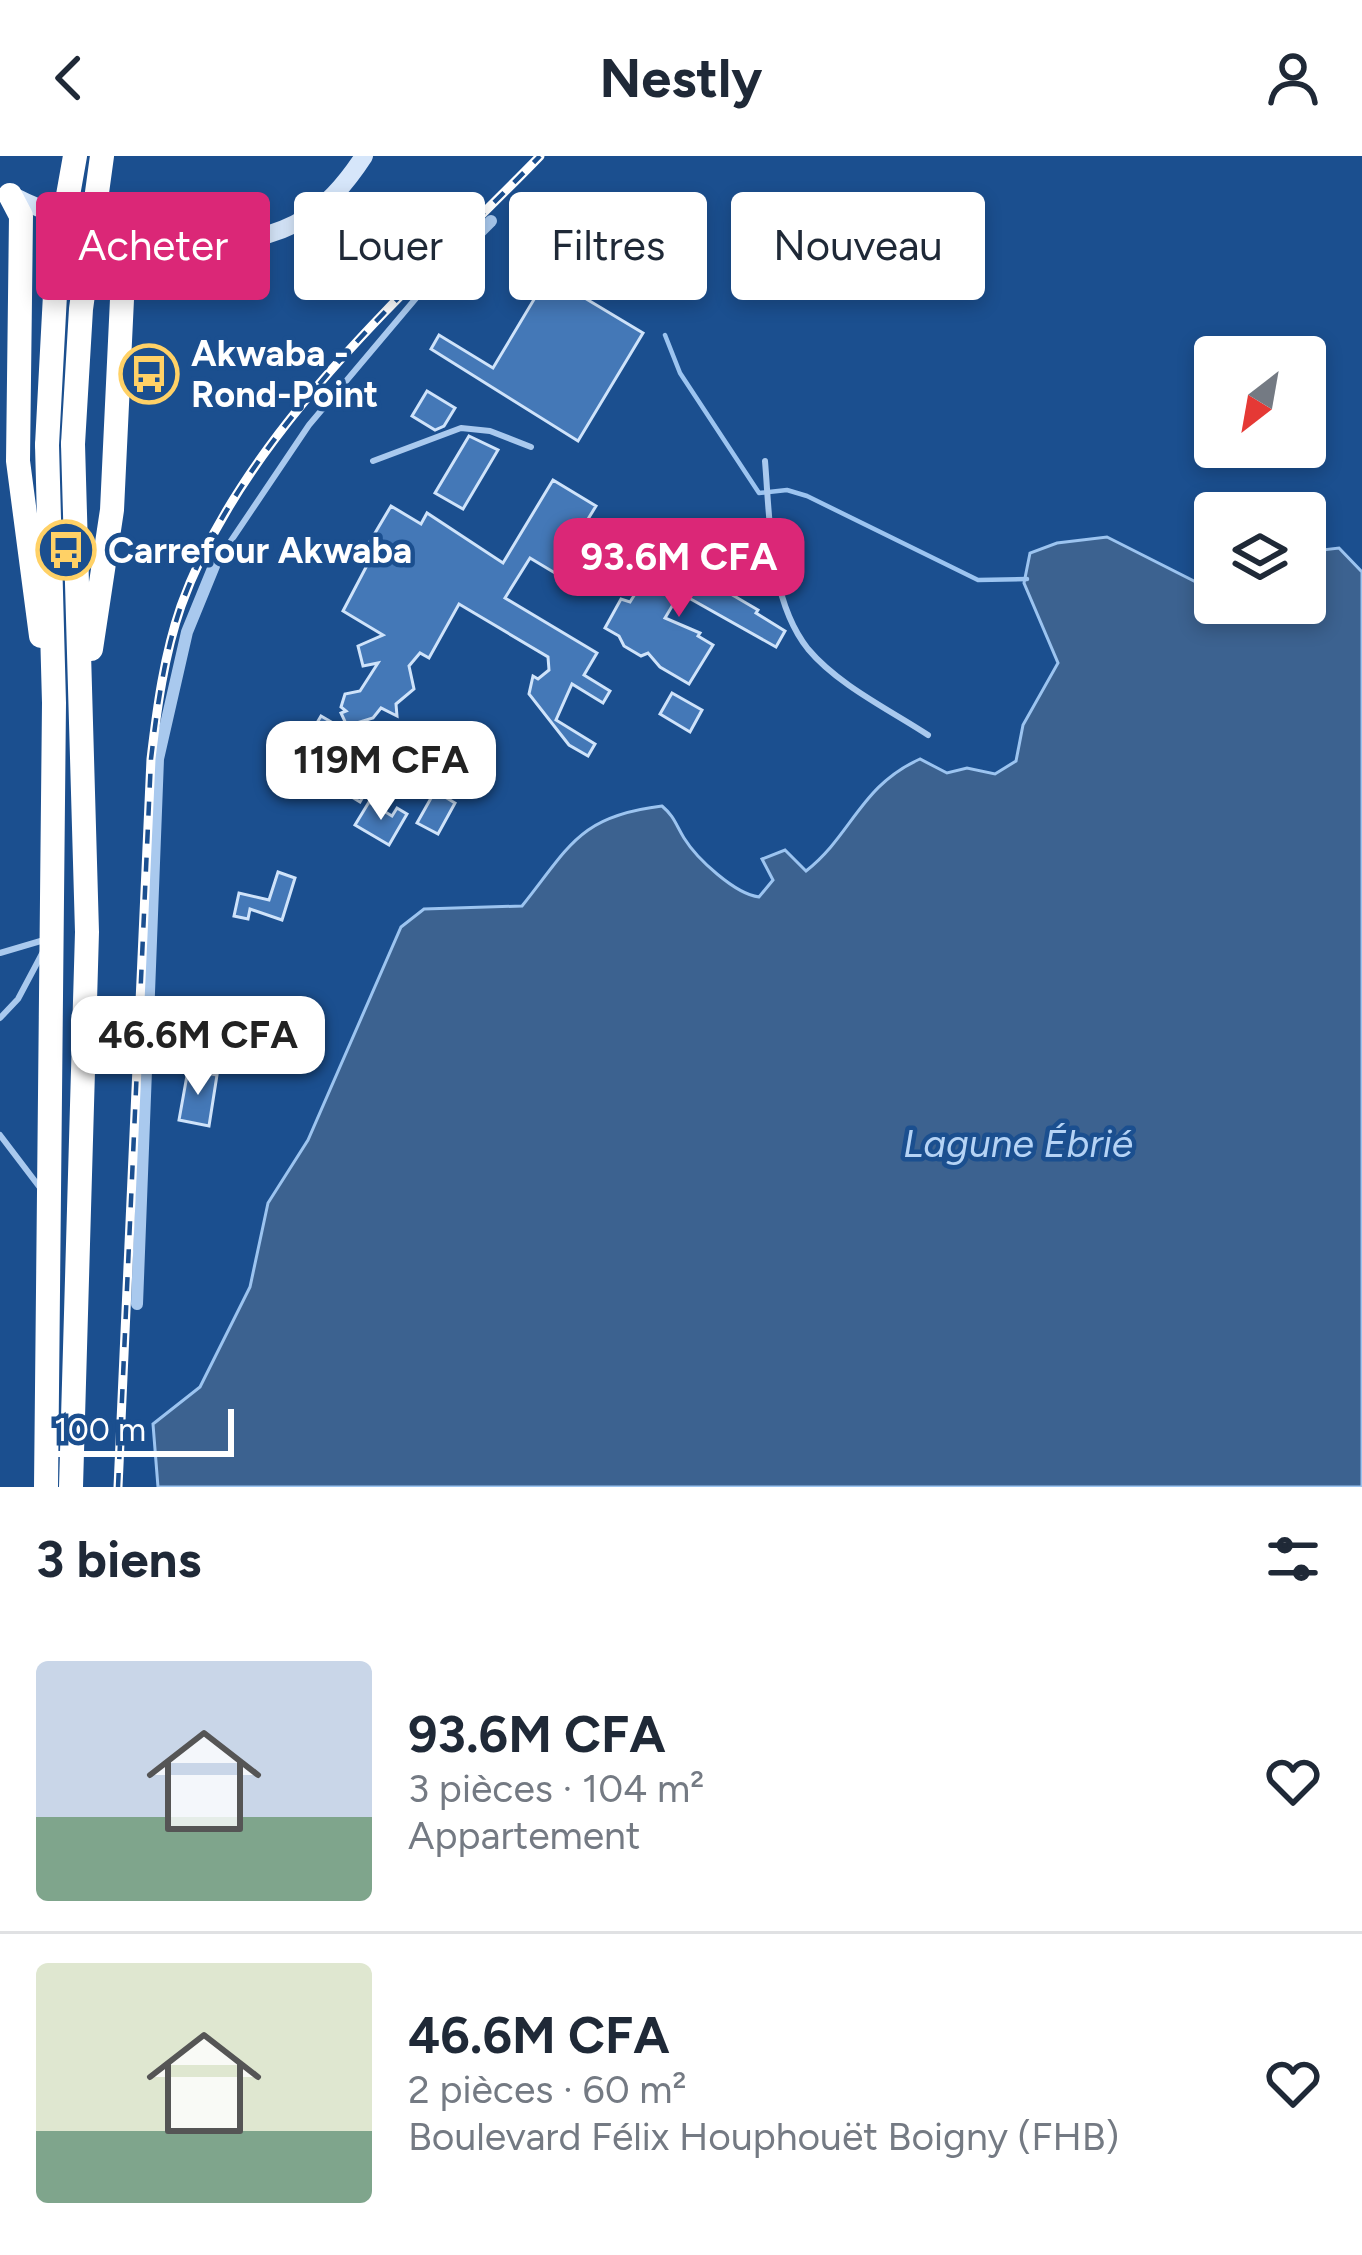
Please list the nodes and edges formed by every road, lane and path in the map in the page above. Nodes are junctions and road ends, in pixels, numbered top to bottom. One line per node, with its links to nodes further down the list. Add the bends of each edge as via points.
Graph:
1 (74, 156): 15 (highway, bridge, via 57,257 46,445)
2 (102, 156): 16 (highway, bridge, via 73,444)
3 (364, 156): 8 (main road, via 322,205)
4 (5, 192): 5 (main road); 15 (highway, via 21,216 18,461)
5 (36, 205)
6 (490, 221): 7 (street)
7 (485, 226)
8 (270, 232)
9 (122, 300): 16 (highway, via 112,509)
10 (415, 300): 14 (lane, via 309,425)
11 (531, 447): 12 (lane, via 461,428)
12 (373, 461)
13 (765, 461): 17 (lane, via 784,597 807,647)
14 (214, 566): 23 (street, via 187,632 158,759)
15 (54, 703): 18 (highway)
16 (84, 704): 25 (highway, via 87,932)
17 (928, 736)
18 (53, 937): 19 (lane); 20 (lane); 22 (highway)
19 (0, 952)
20 (0, 1018)
21 (0, 1135): 22 (lane)
22 (50, 1200): 24 (highway)
23 (136, 1304)
24 (46, 1487)
25 (71, 1487)

